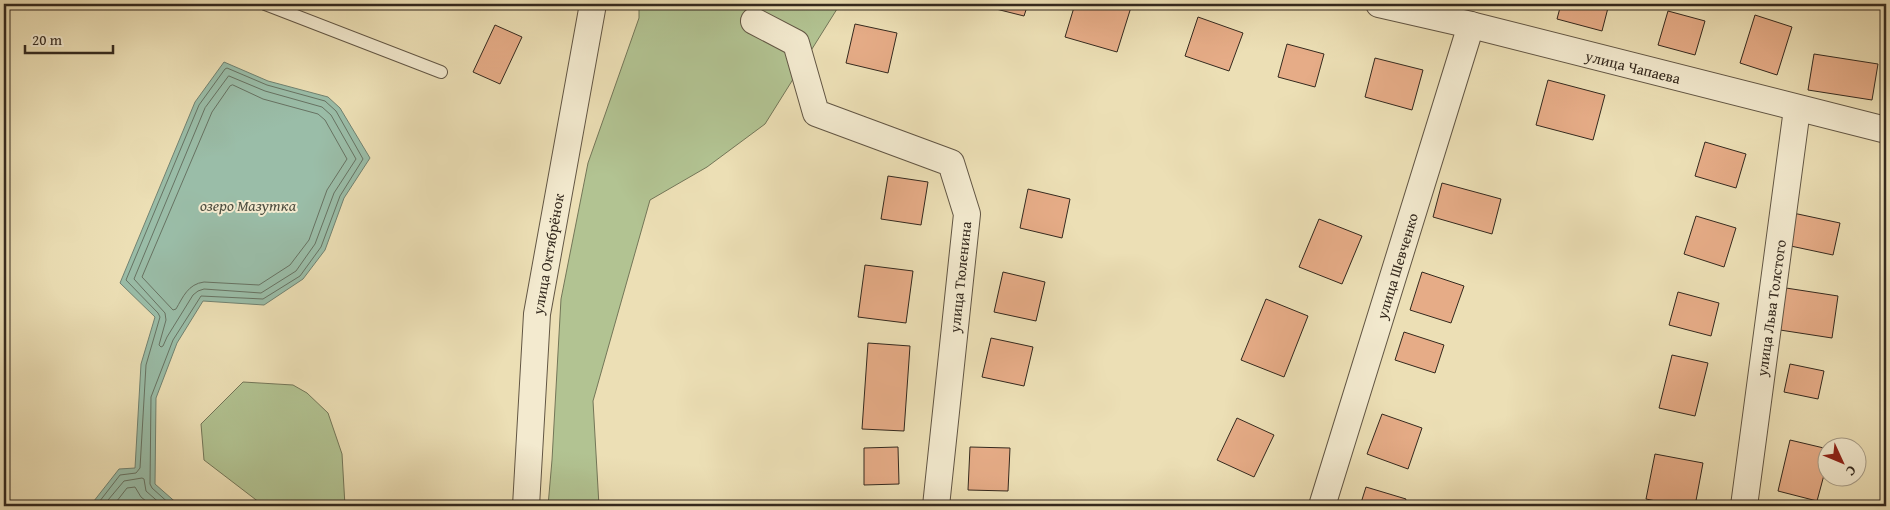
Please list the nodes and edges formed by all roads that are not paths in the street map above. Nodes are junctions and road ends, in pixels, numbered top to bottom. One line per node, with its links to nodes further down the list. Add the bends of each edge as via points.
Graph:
1 (265, 4): 6 (lane)
2 (593, 4): 9 (street, улица Октябрёнок, via 536,314)
3 (1379, 4): 5 (street, улица Чапаева)
4 (754, 21): 10 (street, улица Тюленина, via 796,42 816,113 951,163 967,214)
5 (1471, 25): 7 (street, улица Чапаева); 11 (street, улица Шевченко)
6 (441, 72)
7 (1797, 109): 8 (street, улица Чапаева); 12 (street, улица Льва Толстого)
8 (1886, 130)
9 (526, 506)
10 (936, 506)
11 (1322, 506)
12 (1744, 506)

